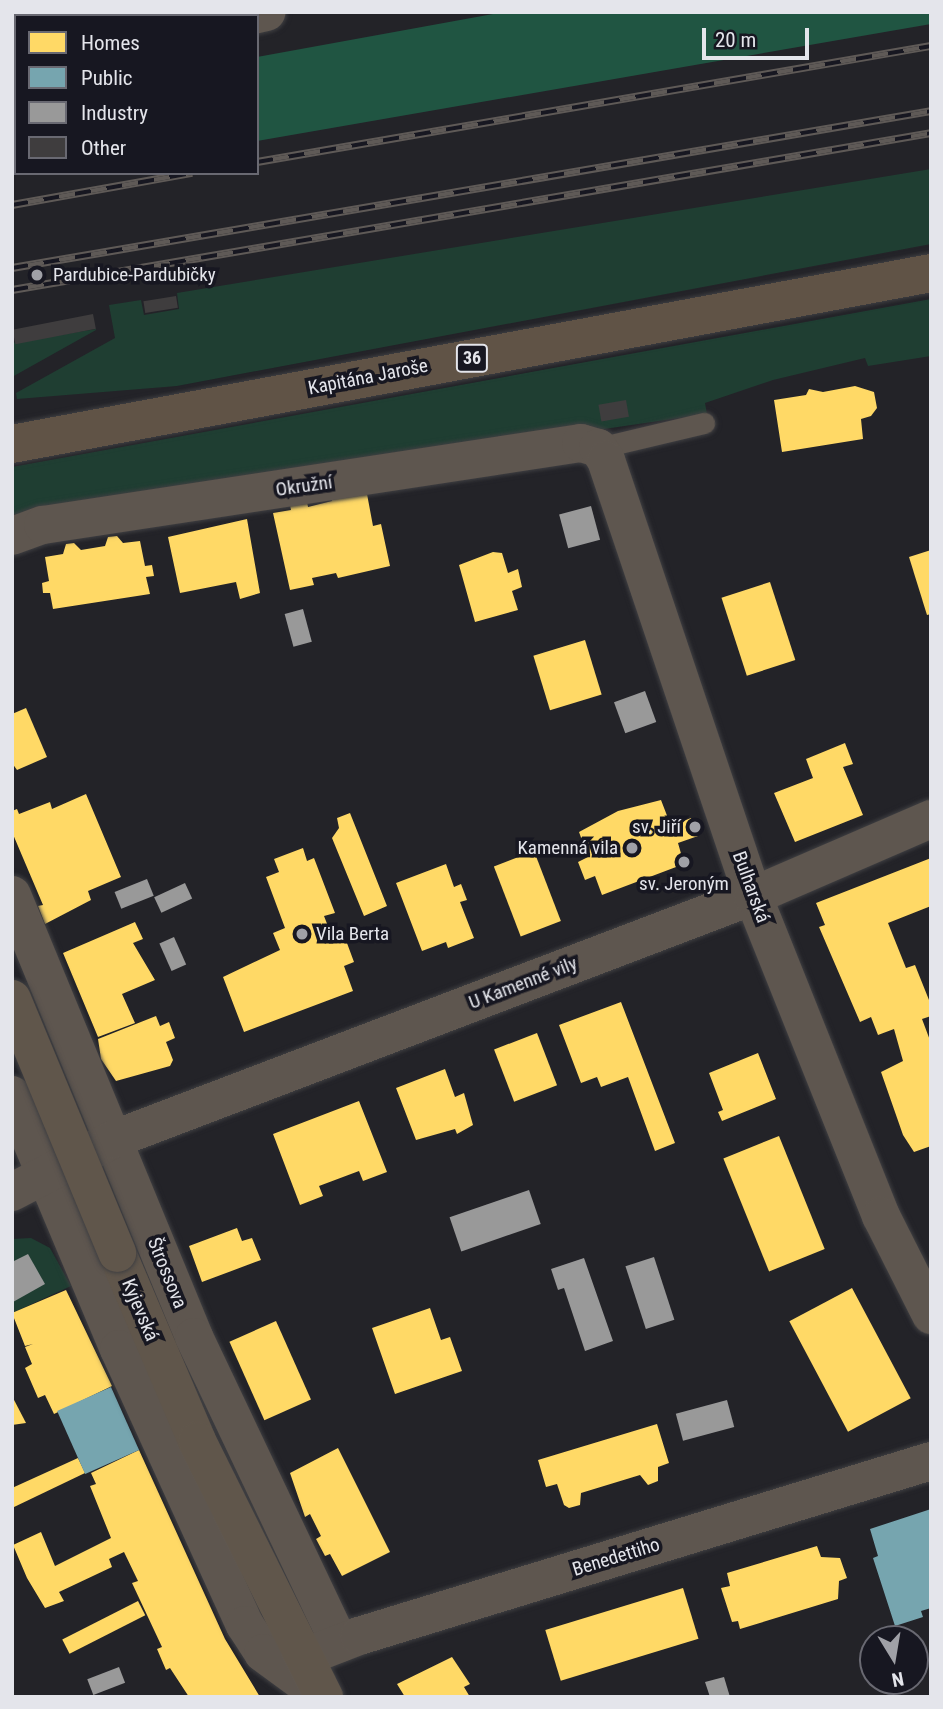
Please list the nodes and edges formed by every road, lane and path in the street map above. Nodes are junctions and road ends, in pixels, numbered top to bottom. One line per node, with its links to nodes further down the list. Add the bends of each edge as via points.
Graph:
1 (931, 273): 3 (main road, Kapitána Jaroše / 36)
2 (704, 423): 4 (lane)
3 (12, 444)
4 (597, 448): 5 (street, Okružní, via 580,443 43,525); 8 (street, Bulharská, via 606,460)
5 (12, 536)
6 (931, 819): 8 (street, U Kamenné vily)
7 (12, 895): 11 (street, Štrossova)
8 (753, 896): 11 (street, U Kamenné vily); 13 (street, Bulharská, via 881,1216)
9 (12, 999): 16 (street, Kyjevská, bridge, via 197,1441)
10 (12, 1095): 12 (street)
11 (113, 1140): 12 (street, U Kamenné vily); 15 (street, Štrossova, via 194,1337)
12 (28, 1183): 17 (street, via 245,1625 263,1653)
13 (931, 1315)
14 (931, 1461): 15 (street, Benedettiho)
15 (339, 1643): 16 (street, Benedettiho)
16 (304, 1658): 17 (street)
17 (323, 1697)

